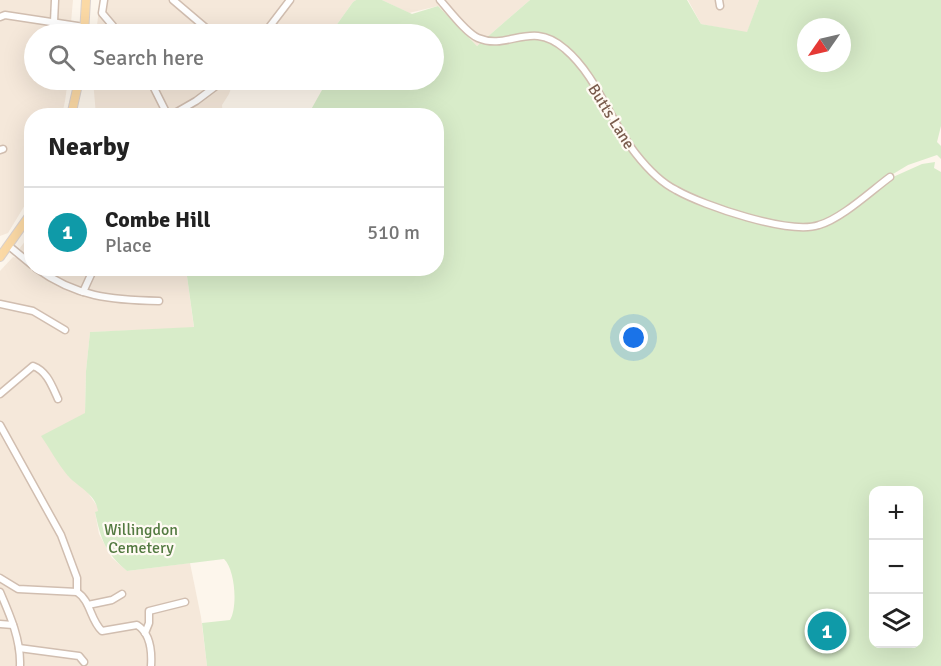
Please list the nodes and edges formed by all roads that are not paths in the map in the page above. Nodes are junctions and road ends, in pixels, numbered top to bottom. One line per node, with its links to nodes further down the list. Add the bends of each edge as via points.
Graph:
1 (55, 0): 8 (street)
2 (86, 0): 10 (main road)
3 (105, 0): 11 (street, via 102,13)
4 (173, 0): 12 (street)
5 (290, 0): 13 (street)
6 (440, 0): 20 (street, Butts Lane, via 477,38 493,42 538,34 564,48 576,60 619,132 647,168 676,190 700,201 783,227 805,228 830,221)
7 (0, 17): 8 (street)
8 (54, 22): 9 (street)
9 (61, 24)
10 (84, 24)
11 (111, 24)
12 (201, 24)
13 (272, 24)
14 (77, 90): 17 (main road)
15 (155, 90): 18 (street)
16 (211, 90): 19 (street)
17 (73, 108)
18 (165, 108)
19 (183, 108)
20 (890, 177)
21 (24, 224): 22 (main road)
22 (9, 246): 23 (main road); 24 (street)
23 (0, 256)
24 (24, 260)
25 (48, 276): 27 (street)
26 (90, 276): 27 (street)
27 (83, 292): 28 (street, via 121,300)
28 (159, 301)
29 (0, 304): 30 (street, via 33,311)
30 (65, 330)
31 (0, 394): 32 (street, via 33,366 44,373)
32 (58, 399)
33 (0, 426): 36 (street, via 61,535 77,578)
34 (0, 578): 35 (street)
35 (11, 585): 36 (street, via 18,589); 37 (street)
36 (77, 592): 40 (street)
37 (1, 593): 42 (street)
38 (122, 594): 40 (street)
39 (185, 602): 43 (street, via 149,611)
40 (88, 605): 43 (street, via 102,631 137,625)
41 (0, 624): 42 (street)
42 (13, 625): 44 (street)
43 (145, 633): 47 (street, via 151,648)
44 (19, 648): 45 (street); 46 (street)
45 (82, 656)
46 (20, 666)
47 (151, 666)

